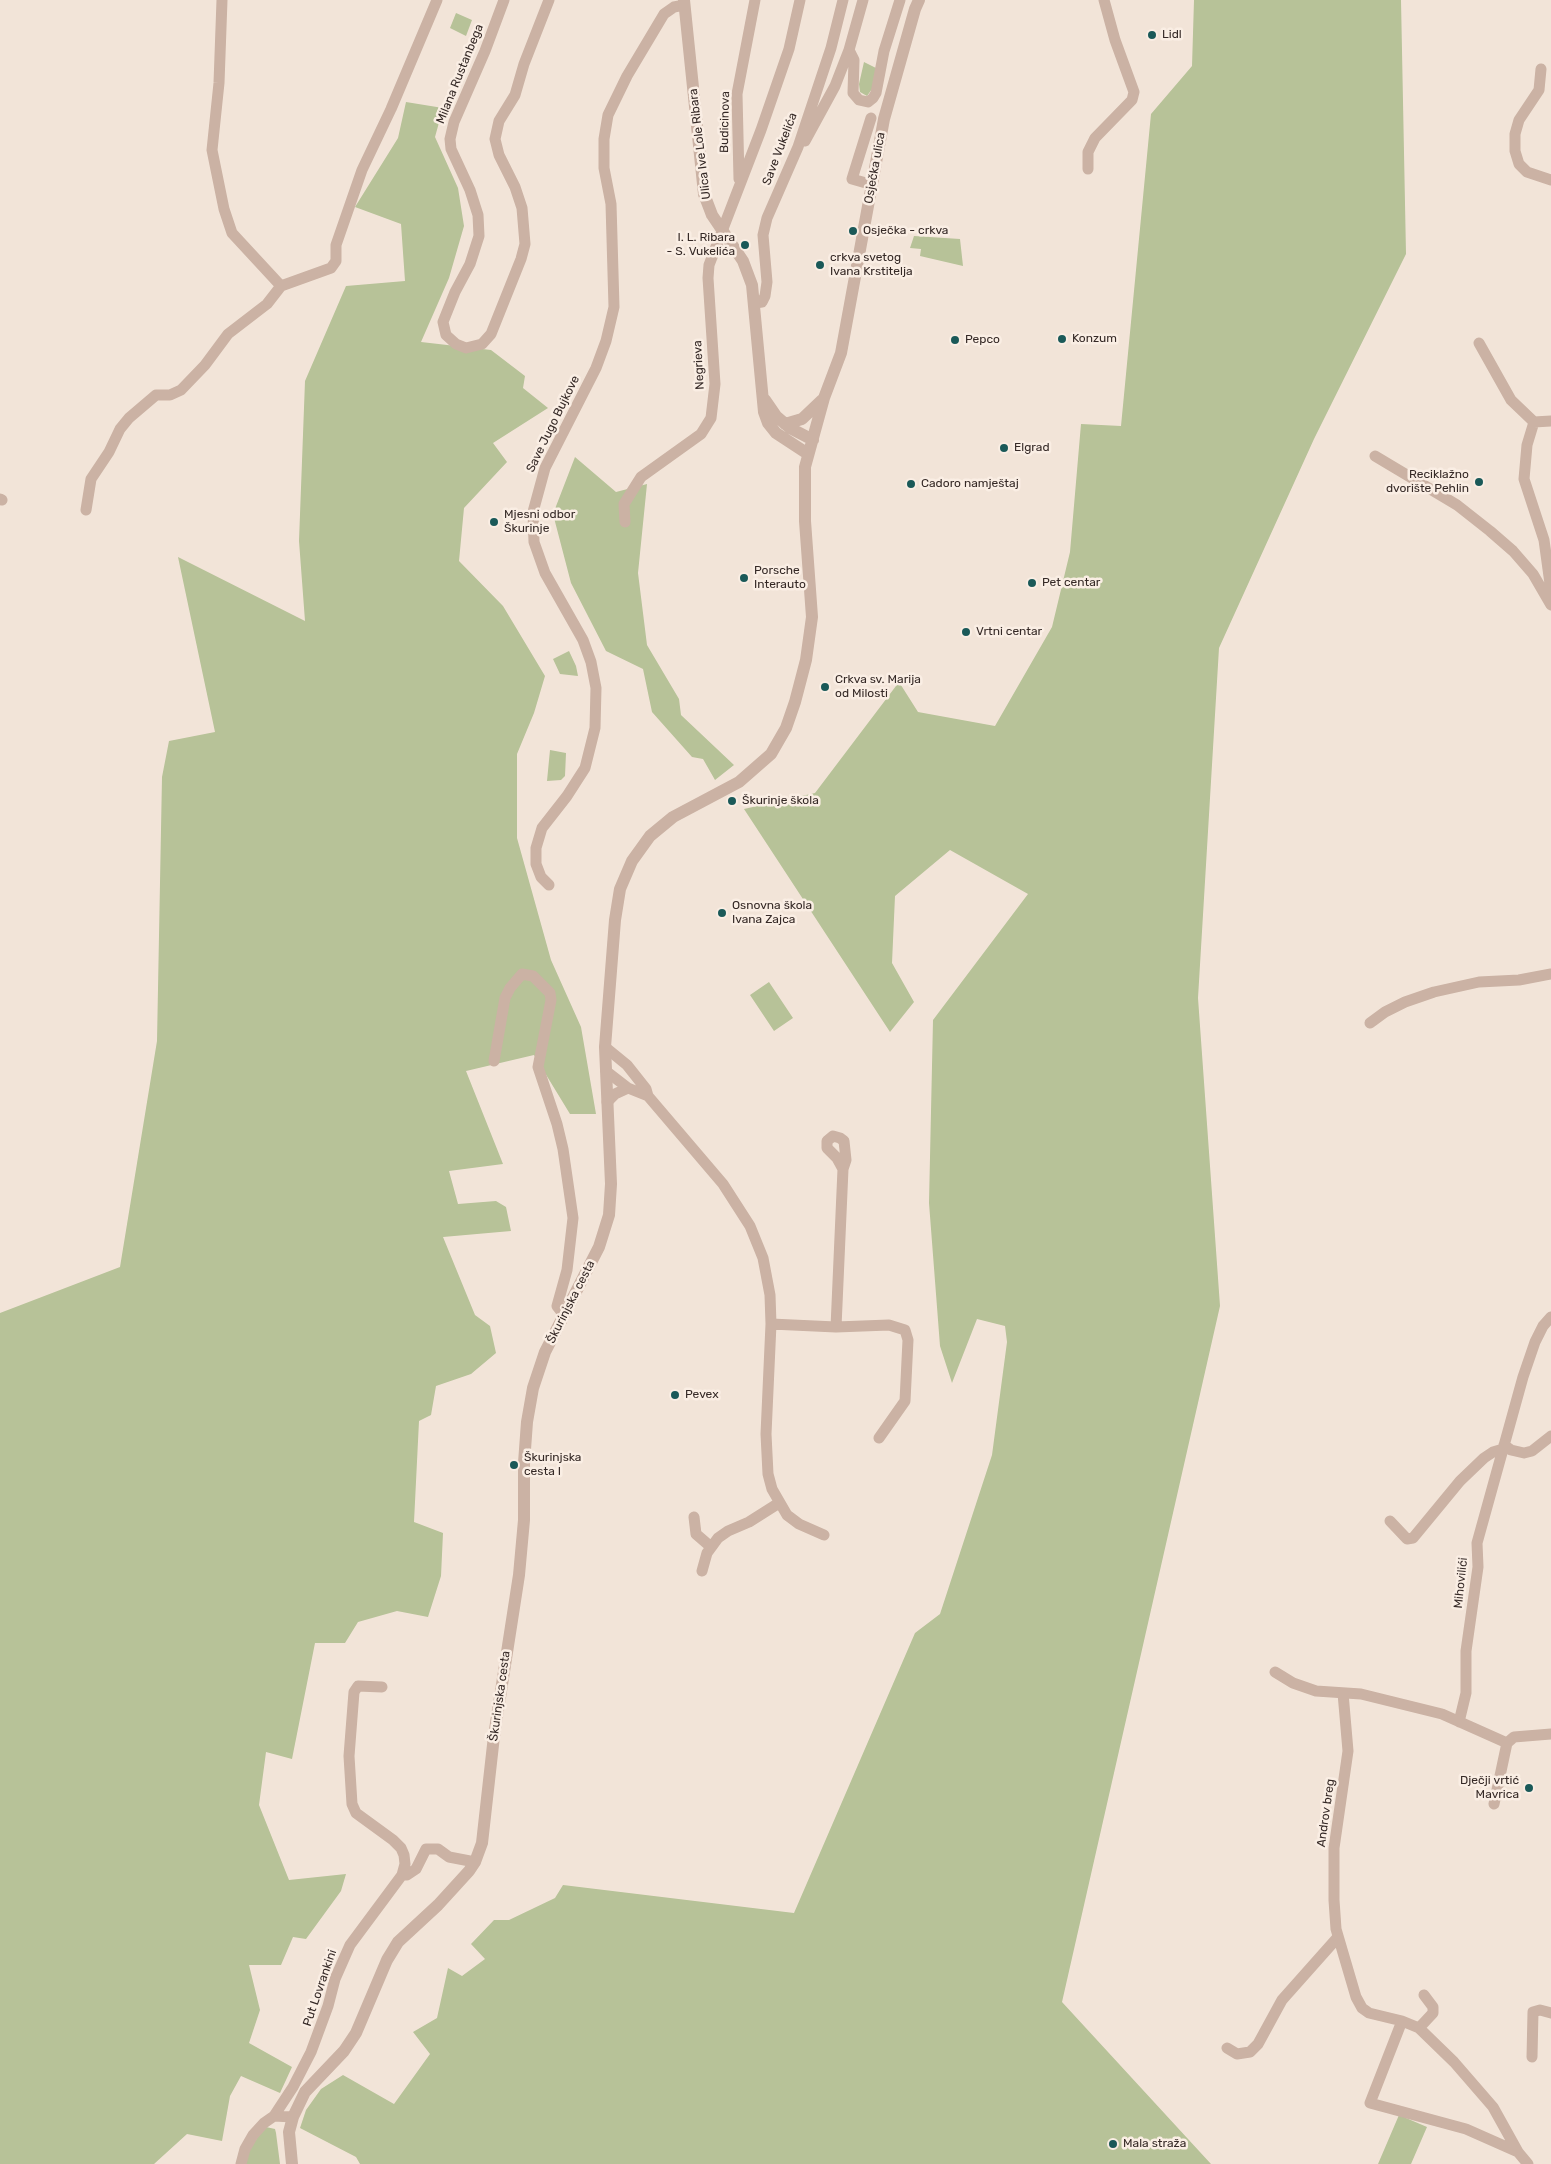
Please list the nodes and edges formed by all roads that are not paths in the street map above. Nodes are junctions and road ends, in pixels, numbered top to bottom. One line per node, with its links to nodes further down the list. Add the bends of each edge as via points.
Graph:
1 (222, 0): 22 (street, via 219,83 212,150 222,200 232,233)
2 (437, 0): 22 (street, via 362,170 336,245 336,261 331,268)
3 (504, 0): 4 (street, Milana Rustanbega, via 450,139 451,149 478,215 479,236 470,264 443,322 446,335 466,348 482,344 491,334 525,244 522,208 495,139 499,121 515,95)
4 (549, 0)
5 (755, 0): 20 (street, Budicinova, via 737,94)
6 (800, 0): 20 (street, Negrieva, via 789,49)
7 (843, 0): 16 (street, Save Vukelića, via 831,48)
8 (863, 0): 13 (street)
9 (900, 0): 13 (street, via 884,51 876,92 868,102 859,100 853,92 854,60)
10 (919, 0): 26 (street, Osječka ulica, via 884,119 841,353)
11 (1104, 0): 17 (street, via 1130,78 1133,97 1095,138 1088,152)
12 (684, 2): 21 (street, Ulica Ive Lole Ribara, via 704,194 708,208); 37 (street, Save Jugo Bujkove, via 664,14 608,115 604,168 614,239 614,307 596,368 545,468 533,512 534,542 546,573 583,640 596,688 595,728 585,768 542,828 536,848 536,864 541,877)
13 (849, 50): 16 (street, via 835,86)
14 (1541, 69): 18 (street, via 1538,90 1519,120 1515,151 1519,164 1528,172)
15 (871, 118): 19 (street, via 868,146 852,179)
16 (798, 147): 23 (street, Save Vukelića, via 763,235 765,296 762,302)
17 (1088, 169)
18 (1551, 180)
19 (866, 183)
20 (739, 185): 21 (street, Negrieva)
21 (722, 231): 23 (street, Ulica Ive Lole Ribara, via 747,270); 34 (street, Negrieva, via 709,265 708,278 715,384 710,418 701,434 641,477 624,504)
22 (281, 286): 33 (street, via 267,304 228,334 181,390 170,395 156,395 129,418 91,480)
23 (755, 304): 25 (street, Ulica Ive Lole Ribara)
24 (1479, 343): 28 (street, via 1511,400)
25 (763, 396): 29 (street, Ulica Ive Lole Ribara); 31 (street, Ulica Ive Lole Ribara, via 768,423 786,441)
26 (824, 398): 29 (street, via 802,419); 30 (street, Osječka ulica)
27 (1551, 421): 28 (street)
28 (1534, 422): 35 (street, via 1527,445 1524,479 1544,540)
29 (785, 424): 30 (street, Ulica Ive Lole Ribara)
30 (813, 440): 31 (street, Osječka ulica)
31 (808, 454): 40 (street, Škurinjska cesta, via 804,499 812,618 806,660 786,728 772,753 762,763 739,782 673,817 650,836 632,861 620,889 615,920)
32 (1376, 456): 36 (street, via 1456,505 1490,531 1528,568)
33 (86, 510)
34 (625, 522)
35 (1551, 591)
36 (1551, 605)
37 (549, 885)
38 (1551, 974): 39 (street, via 1480,982 1434,992 1405,1002)
39 (1370, 1023)
40 (605, 1047): 42 (street, Škurinjska cesta); 44 (street, via 627,1065)
41 (494, 1061): 47 (street, via 508,993 517,977 527,973 542,982 550,993 538,1068 561,1140 573,1218 567,1270 557,1306)
42 (606, 1071): 43 (street); 45 (street, Škurinjska cesta)
43 (628, 1088): 44 (street); 45 (street)
44 (648, 1096): 49 (street, via 723,1184 750,1226 768,1277)
45 (606, 1102): 47 (street, Škurinjska cesta, via 611,1184 609,1215 599,1248)
46 (843, 1169): 50 (street)
47 (564, 1315): 67 (street, Škurinjska cesta, via 538,1370 527,1422 524,1520 518,1575 495,1727 482,1843)
48 (1551, 1316): 53 (street, Mihovilići, via 1535,1342)
49 (771, 1324): 50 (street); 54 (street, via 766,1457 772,1490)
50 (836, 1327): 52 (street, via 889,1325 906,1330 905,1401)
51 (1551, 1436): 53 (street, via 1532,1451 1524,1453)
52 (879, 1438)
53 (1504, 1447): 56 (street, via 1484,1458 1460,1481 1413,1538 1408,1539); 63 (street, Mihovilići, via 1477,1543 1478,1567 1466,1651 1466,1693)
54 (779, 1503): 57 (street, via 799,1524); 58 (street, via 728,1531)
55 (694, 1517): 58 (street, via 696,1534)
56 (1390, 1521)
57 (824, 1535)
58 (712, 1547): 59 (street)
59 (702, 1571)
60 (1275, 1672): 62 (street, via 1293,1684 1316,1691)
61 (382, 1687): 68 (street, via 358,1686 354,1692 349,1756 352,1804 356,1813 401,1848 405,1859)
62 (1342, 1693): 63 (street, via 1397,1702); 69 (street, Androv breg, via 1348,1750 1334,1848)
63 (1459, 1722): 65 (street)
64 (1551, 1734): 65 (street, via 1514,1738)
65 (1506, 1743): 66 (street)
66 (1494, 1804)
67 (475, 1862): 68 (street, Put Lovrankini, via 449,1857 438,1849 426,1849 416,1869); 77 (street, Škurinjska cesta, via 438,1905 398,1942 356,2033 344,2051 305,2092)
68 (402, 1875): 76 (street, Put Lovrankini, via 350,1945 311,2052)
69 (1338, 1937): 72 (street, Androv breg, via 1362,2008 1369,2013); 74 (street, via 1282,2000 1258,2044 1250,2052 1237,2054)
70 (1424, 1995): 73 (street, via 1433,2007 1433,2013)
71 (1551, 2013): 75 (street, via 1533,2012)
72 (1402, 2021): 73 (street, Androv breg); 78 (street, Androv breg, via 1370,2103 1466,2128)
73 (1419, 2028): 78 (street, Androv breg, via 1493,2107)
74 (1227, 2048)
75 (1532, 2057)
76 (274, 2116): 77 (street); 79 (street, Put Lovrankini, via 253,2135)
77 (293, 2117): 80 (street, Škurinjska cesta, via 289,2132)
78 (1518, 2152): 81 (street, Androv breg)
79 (241, 2164)
80 (292, 2164)
81 (1528, 2164)

